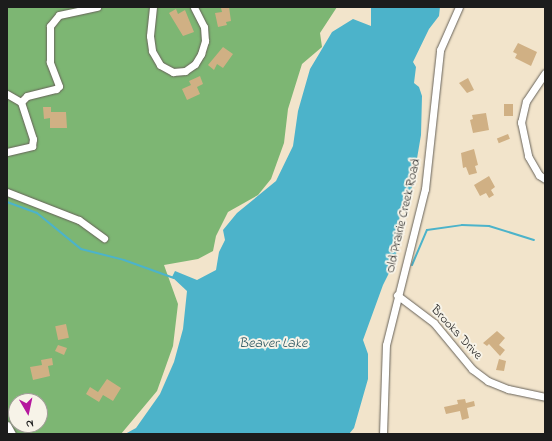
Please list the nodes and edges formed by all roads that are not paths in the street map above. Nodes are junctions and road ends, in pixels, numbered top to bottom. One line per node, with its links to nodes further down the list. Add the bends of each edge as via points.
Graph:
1 (97, 7): 7 (street, via 59,15 50,26 50,62 59,86 27,96)
2 (153, 7): 3 (street, via 150,36 152,51 160,65 173,72 185,70 195,64 202,54 204,27)
3 (194, 7)
4 (459, 7): 12 (street, Old Prairie Creek Road, via 440,50 425,189)
5 (545, 73): 9 (street, via 526,101 521,122 528,156 539,175)
6 (7, 94): 7 (street)
7 (21, 102): 8 (street, via 33,139 32,146)
8 (7, 152)
9 (545, 179)
10 (7, 192): 11 (street, via 80,220)
11 (104, 238)
12 (397, 295): 13 (street, Brooks Drive, via 434,323 472,370 488,381 508,389); 16 (street, Old Prairie Creek Road, via 386,345)
13 (545, 397)
14 (7, 425): 15 (street)
15 (12, 434)
16 (384, 434)

